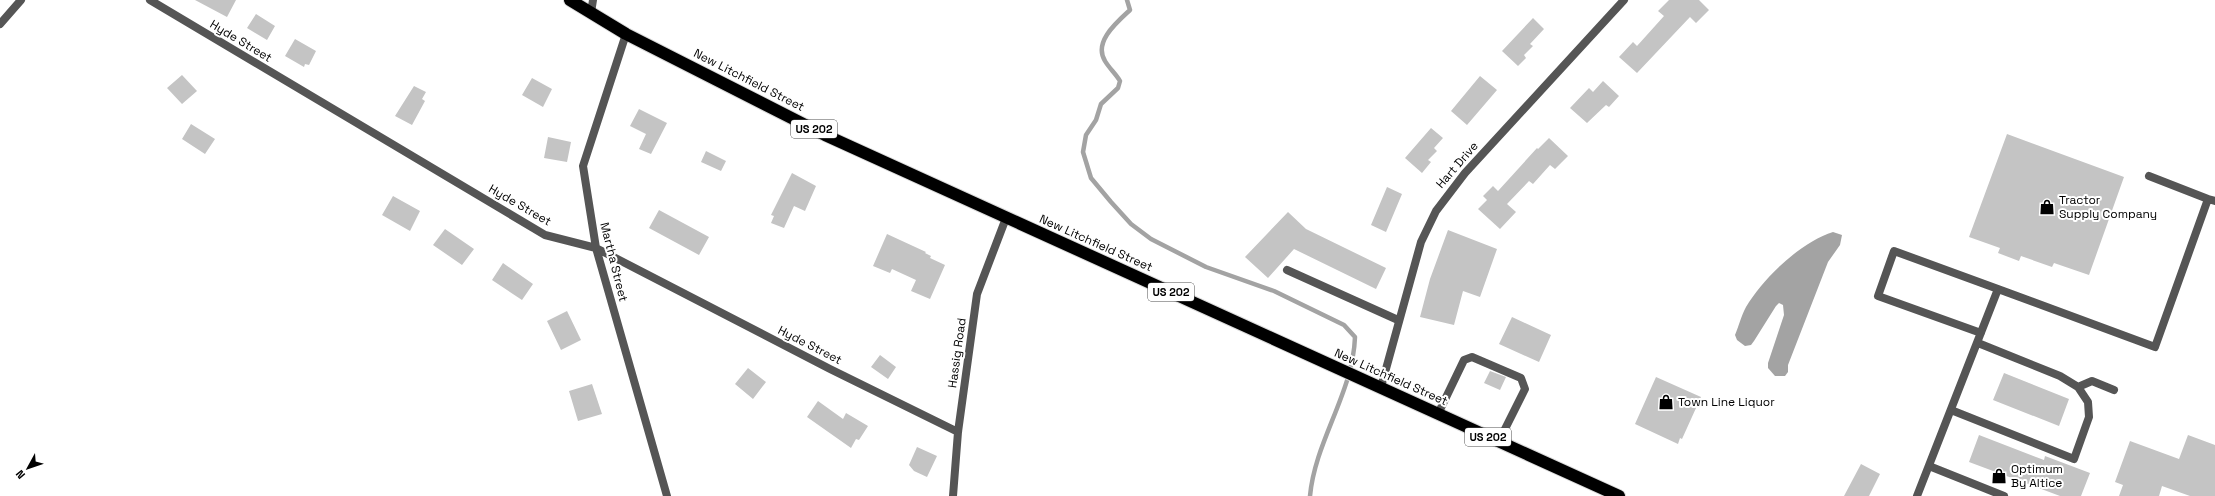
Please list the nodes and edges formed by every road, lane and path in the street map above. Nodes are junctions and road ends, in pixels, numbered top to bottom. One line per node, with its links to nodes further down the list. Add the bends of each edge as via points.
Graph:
1 (21, 0): 7 (street)
2 (150, 0): 12 (street, Hyde Street, via 545,235)
3 (570, 0): 6 (highway, New Litchfield Street / US 202)
4 (593, 0): 6 (street)
5 (1624, 0): 15 (street, Hart Drive, via 1444,198 1421,242)
6 (591, 13): 8 (highway, New Litchfield Street / US 202)
7 (0, 24)
8 (626, 34): 11 (highway, New Litchfield Street / US 202, via 825,135); 12 (street, Martha Street, via 583,166)
9 (2149, 176): 10 (street)
10 (2212, 200): 14 (street, via 2155,347)
11 (1006, 218): 18 (highway, New Litchfield Street / US 202); 23 (street, Hassig Road, via 977,294)
12 (596, 248): 23 (street, Hyde Street); 26 (street, Martha Street)
13 (1287, 270): 15 (street)
14 (1998, 289): 16 (street); 16 (street, via 1894,251 1878,296)
15 (1398, 320): 18 (street, Hart Drive)
16 (1981, 333): 17 (street)
17 (1978, 343): 19 (street, via 2060,376); 21 (street)
18 (1381, 387): 22 (highway, New Litchfield Street / US 202)
19 (2078, 387): 20 (street, via 2092,382); 21 (street, via 2088,402 2089,417 2074,459)
20 (2114, 390)
21 (1951, 410): 25 (street)
22 (1438, 414): 24 (highway, New Litchfield Street / US 202); 24 (street, via 1464,360 1472,357 1521,378 1525,389)
23 (958, 432): 27 (street, Hassig Road)
24 (1499, 441): 28 (highway, New Litchfield Street / US 202)
25 (1929, 466): 29 (street); 30 (street)
26 (667, 496)
27 (953, 496)
28 (1619, 496)
29 (1917, 496)
30 (2004, 496)

